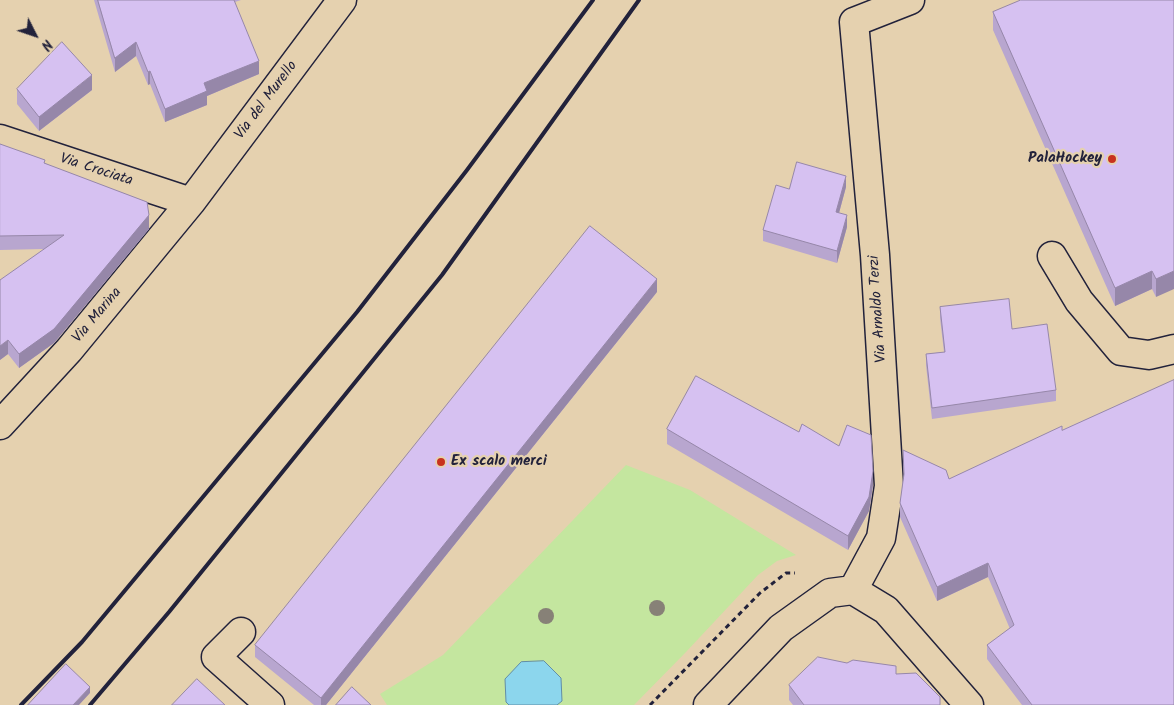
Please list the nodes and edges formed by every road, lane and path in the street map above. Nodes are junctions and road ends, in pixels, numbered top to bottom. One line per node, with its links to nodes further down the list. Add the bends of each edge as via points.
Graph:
1 (342, 0): 5 (street, Via del Murello)
2 (910, 0): 3 (street)
3 (859, 11): 9 (street, Via Arnaldo Terzi, via 889,486 881,538)
4 (0, 139): 5 (street, Via Crociata)
5 (191, 202): 8 (street, Via Marina, via 69,350)
6 (1052, 256): 7 (street, via 1079,301 1121,351 1149,355)
7 (1174, 349)
8 (0, 426)
9 (853, 590): 12 (street, via 830,593 782,628); 13 (street, via 886,610)
10 (241, 632): 11 (street, via 216,658)
11 (270, 705)
12 (708, 705)
13 (969, 705)

